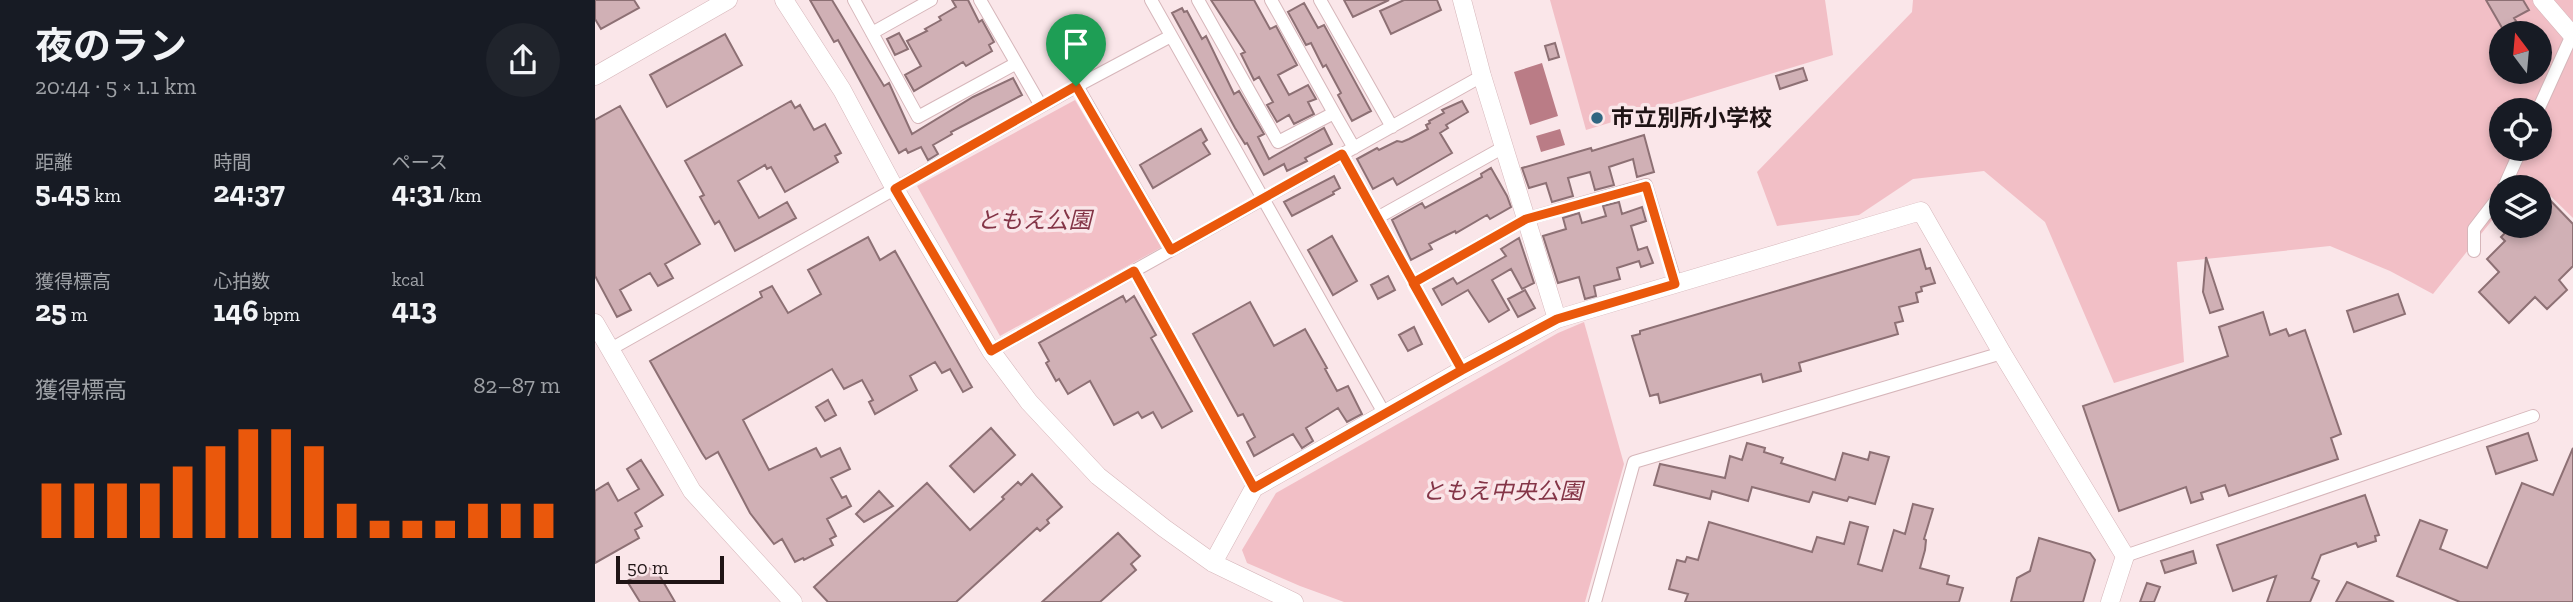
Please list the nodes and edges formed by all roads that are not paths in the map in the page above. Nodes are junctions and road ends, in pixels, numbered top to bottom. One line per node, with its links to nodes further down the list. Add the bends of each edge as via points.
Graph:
1 (728, 0): 16 (street)
2 (785, 0): 25 (street, via 842,90)
3 (854, 0): 12 (street)
4 (931, 0): 12 (street)
5 (980, 0): 15 (street)
6 (1151, 0): 14 (street)
7 (1198, 0): 21 (street, via 1278,142)
8 (1271, 0): 21 (street)
9 (1319, 0): 22 (street)
10 (1462, 0): 17 (street)
11 (2542, 0): 13 (street)
12 (872, 33): 15 (street, via 918,117)
13 (2572, 35): 19 (street)
14 (1171, 36): 18 (street); 26 (street)
15 (1015, 64): 20 (street)
16 (595, 76)
17 (1482, 76): 22 (street); 23 (street)
18 (1076, 86): 20 (street); 30 (street)
19 (2543, 98)
20 (1041, 106): 25 (street)
21 (1335, 113): 24 (street)
22 (1392, 127): 24 (street)
23 (1504, 148): 28 (street); 29 (street)
24 (1348, 151): 26 (street); 28 (street)
25 (895, 189): 37 (street); 38 (street)
26 (1263, 199): 30 (street); 41 (street)
27 (2489, 210): 31 (street, via 2474,229)
28 (1377, 218): 33 (street)
29 (1526, 219): 33 (street); 34 (street, via 1646,186); 35 (street)
30 (1171, 250): 32 (street)
31 (2475, 251)
32 (1134, 271): 38 (street); 43 (street)
33 (1413, 283): 40 (street)
34 (1675, 284): 35 (street); 39 (street, via 1921,211)
35 (1557, 319): 40 (street)
36 (595, 323): 37 (street)
37 (610, 350): 46 (street, via 692,491)
38 (991, 351): 45 (street, via 1029,402 1098,477)
39 (2002, 353): 44 (street); 48 (street, via 1635,462)
40 (1462, 370): 41 (street)
41 (1384, 413): 43 (street)
42 (2533, 415): 44 (street)
43 (1254, 488): 45 (street)
44 (2125, 556): 49 (street)
45 (1213, 563): 47 (street)
46 (793, 602)
47 (1294, 602)
48 (1595, 602)
49 (2109, 602)

